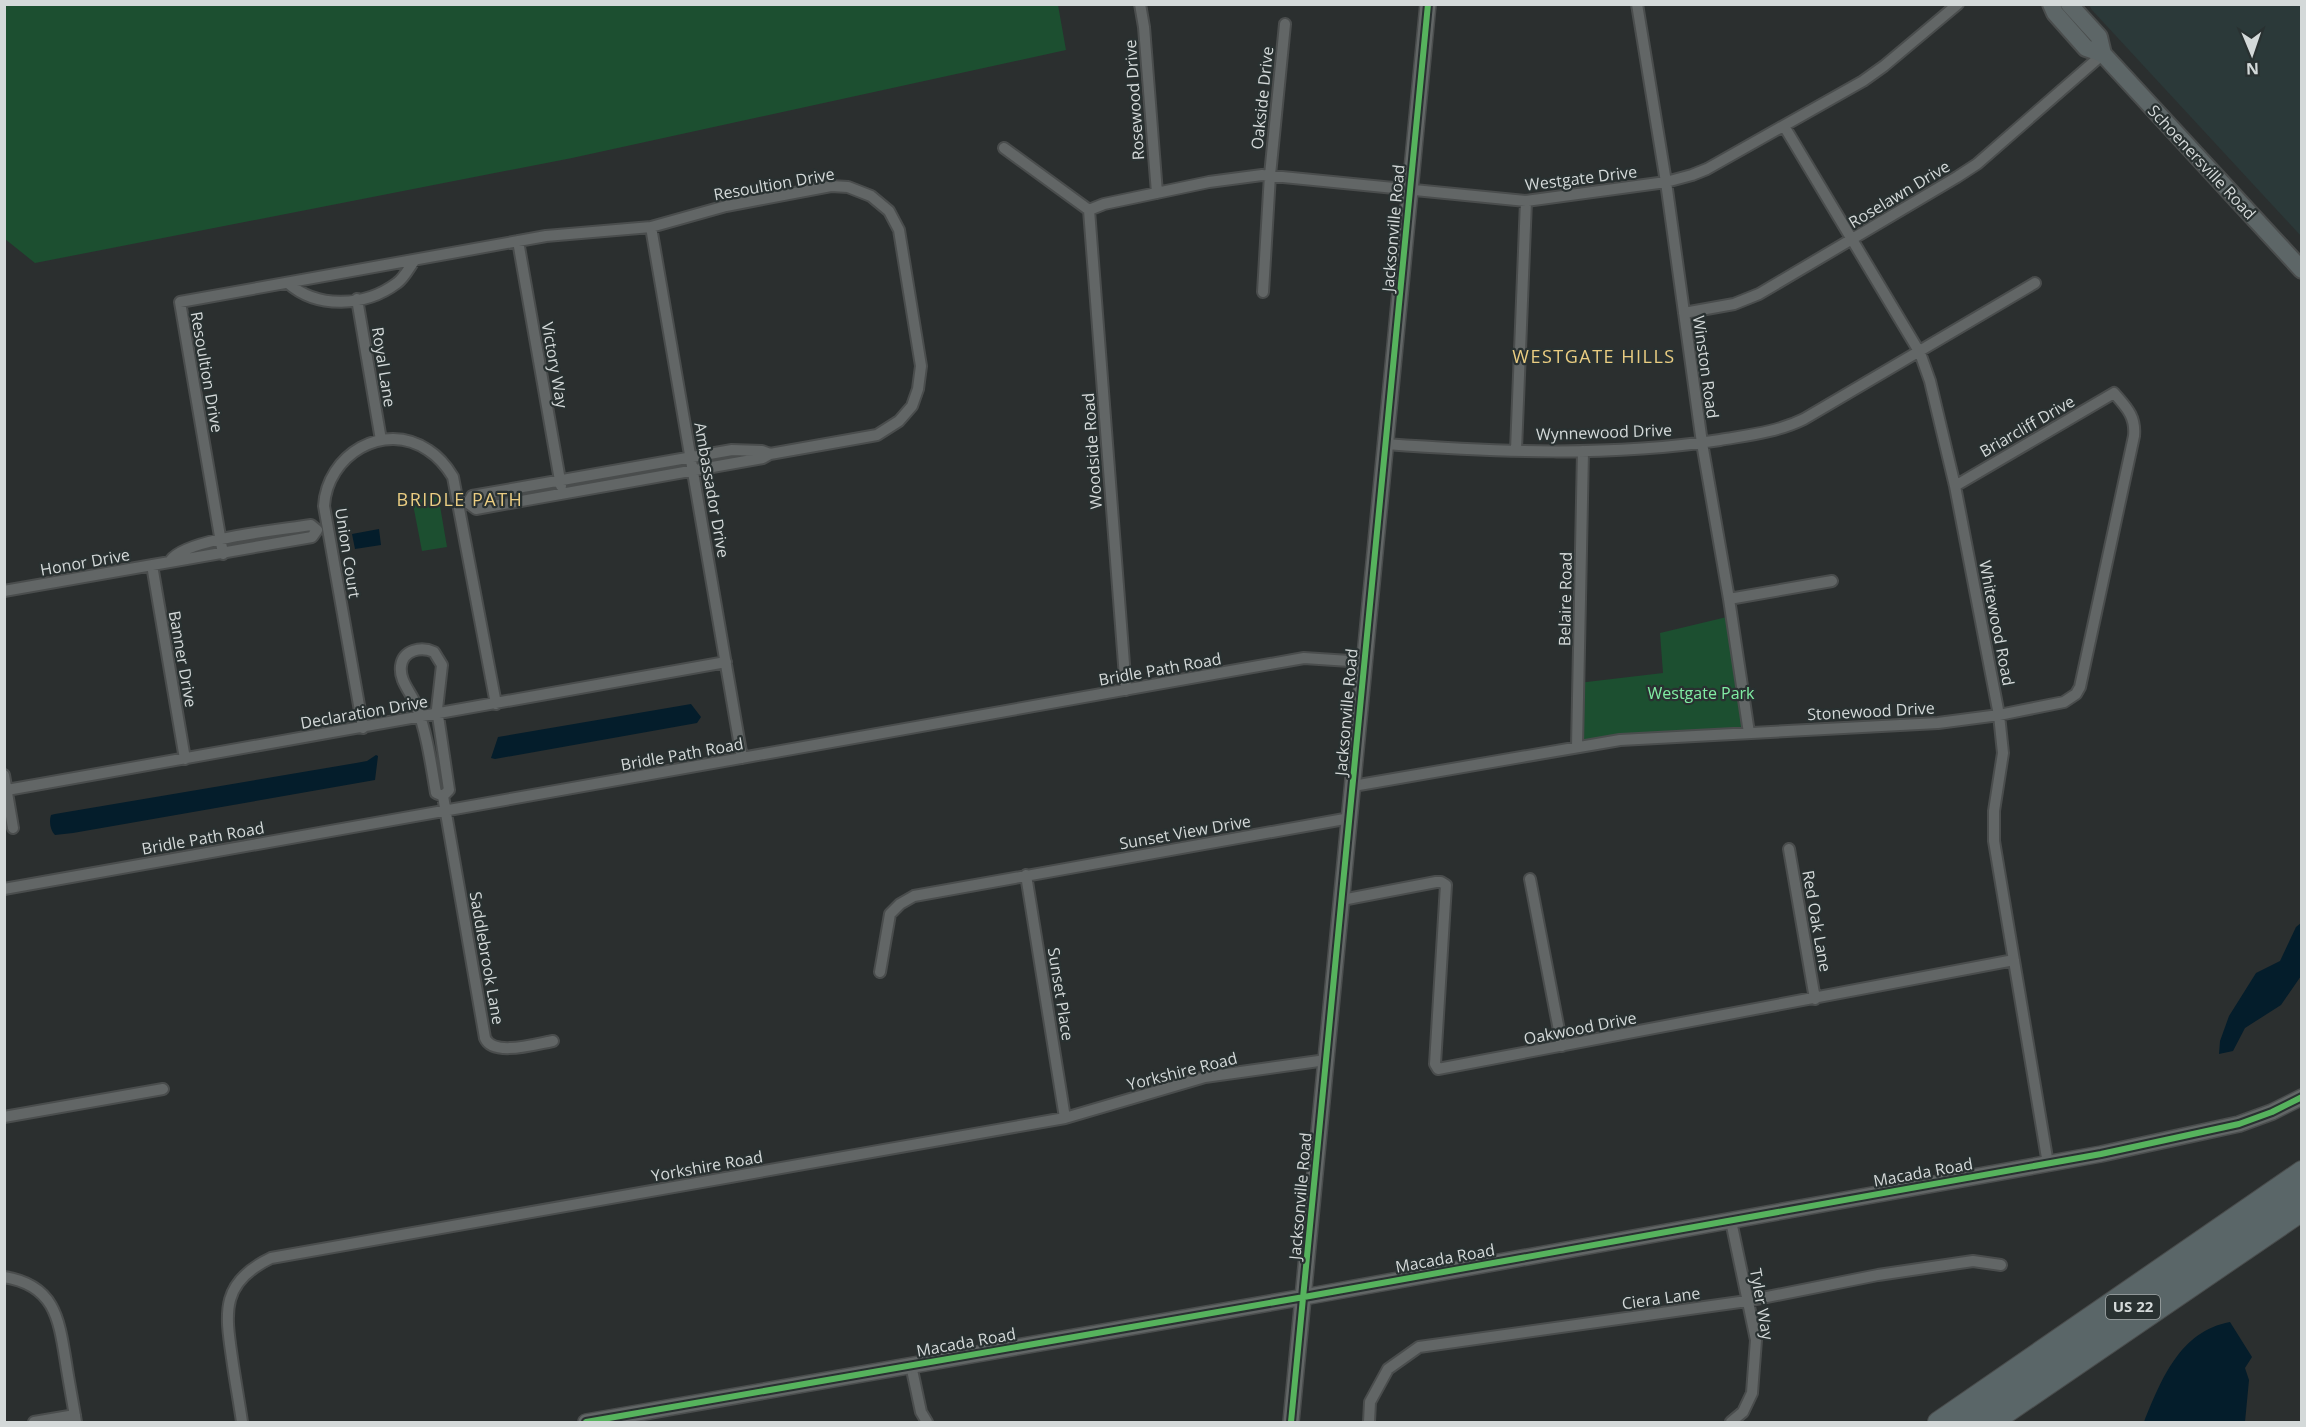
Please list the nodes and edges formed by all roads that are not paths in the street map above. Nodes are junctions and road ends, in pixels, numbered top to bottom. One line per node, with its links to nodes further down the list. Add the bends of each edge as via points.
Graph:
1 (1140, 4): 14 (street, Rosewood Drive)
2 (1428, 4): 13 (street, Jacksonville Road)
3 (1637, 4): 12 (street, Winston Road)
4 (1958, 4): 9 (street, Westgate Drive, via 1863,81)
5 (2051, 4): 8 (main road, Schoenersville Road, via 2086,48)
6 (2069, 4): 8 (main road, Schoenersville Road, via 2098,37)
7 (1285, 24): 11 (street, Oakside Drive)
8 (2103, 54): 18 (street, Roselawn Drive, via 1977,164); 21 (main road, Schoenersville Road)
9 (1784, 126): 12 (street, Westgate Drive, via 1707,169); 18 (street, Whitewood Road)
10 (1004, 148): 16 (street)
11 (1270, 175): 13 (street, Westgate Drive); 14 (street, Westgate Drive); 24 (street, Oakside Drive)
12 (1666, 182): 15 (street, Westgate Drive); 26 (street, Winston Road)
13 (1410, 189): 15 (street, Westgate Drive); 31 (street, Jacksonville Road)
14 (1157, 193): 16 (street, Westgate Drive)
15 (1526, 201): 32 (street)
16 (1089, 210): 51 (street, Woodside Road)
17 (651, 227): 19 (street, Resoultion Drive); 34 (street, Resoultion Drive, via 739,203 831,186 848,187 872,196 897,225 921,366 912,406 899,421 877,435); 35 (street, Ambassador Drive)
18 (1852, 240): 26 (street, Roselawn Drive, via 1748,300); 27 (street, Whitewood Road)
19 (518, 241): 20 (street, Resoultion Drive); 37 (street, Victory Way)
20 (414, 261): 22 (street, Resoultion Drive); 25 (street, via 398,282 377,294)
21 (2301, 270)
22 (288, 283): 25 (street, via 299,293 318,300); 42 (street, Resoultion Drive, via 180,302)
23 (2036, 283): 27 (street, Wynnewood Drive)
24 (1263, 292)
25 (357, 299): 29 (street, Royal Lane)
26 (1684, 313): 30 (street, Winston Road)
27 (1920, 352): 30 (street, Wynnewood Drive, via 1795,424 1771,432); 38 (street, Whitewood Road)
28 (2114, 393): 38 (street, Briarcliff Drive); 54 (street, Stonewood Drive, via 2131,413 2134,436 2080,687 2064,702)
29 (381, 440): 40 (street, Union Court, via 415,443 435,455 453,477); 41 (street, Union Court, via 357,448 337,468 324,501)
30 (1702, 442): 33 (street, Wynnewood Drive); 48 (street, Winston Road)
31 (1386, 444): 32 (street, Wynnewood Drive); 50 (street, Jacksonville Road)
32 (1516, 450): 33 (street, Wynnewood Drive)
33 (1583, 451): 58 (street, Belaire Road)
34 (770, 454): 35 (street, Resoultion Drive, via 762,450 732,450); 36 (street, Resoultion Drive)
35 (691, 457): 36 (street, Ambassador Drive); 37 (street, Resoultion Drive)
36 (693, 471): 39 (street, Resoultion Drive); 49 (street, Ambassador Drive)
37 (560, 480): 39 (street, Victory Way); 40 (street, Resoultion Drive, via 472,496)
38 (1955, 486): 54 (street, Whitewood Road)
39 (562, 494): 40 (street, Resoultion Drive, via 476,509)
40 (464, 504): 52 (street, Union Court)
41 (322, 529): 42 (street, Honor Drive, via 311,525); 43 (street, Honor Drive, via 312,537); 56 (street, Union Court)
42 (221, 540): 43 (street, Resoultion Drive); 44 (street, Honor Drive, via 198,544)
43 (223, 554): 44 (street, Honor Drive)
44 (171, 560): 45 (street, Honor Drive)
45 (152, 565): 47 (street, Honor Drive); 60 (street, Banner Drive)
46 (1832, 581): 48 (street)
47 (4, 591)
48 (1729, 598): 57 (street, Winston Road)
49 (726, 662): 52 (street, Declaration Drive); 59 (street, Ambassador Drive)
50 (1365, 662): 51 (street, Bridle Path Road, via 1304,658); 62 (street, Jacksonville Road)
51 (1126, 690): 59 (street, Bridle Path Road)
52 (496, 704): 53 (street, Declaration Drive)
53 (438, 715): 55 (street, Declaration Drive); 55 (street, via 442,665 434,652 420,649 407,654 401,669); 64 (street, via 449,790)
54 (1999, 715): 57 (street, Stonewood Drive, via 1938,723); 73 (street, Whitewood Road, via 2003,753 1993,826)
55 (420, 718): 56 (street, Declaration Drive); 64 (street, via 436,793)
56 (363, 728): 60 (street, Declaration Drive)
57 (1749, 733): 58 (street, Stonewood Drive, via 1620,740)
58 (1577, 747): 62 (street, Stonewood Drive)
59 (742, 758): 65 (street, Bridle Path Road)
60 (185, 759): 63 (street, Declaration Drive)
61 (4, 775): 63 (street)
62 (1353, 786): 66 (street, Jacksonville Road)
63 (7, 790): 67 (street)
64 (444, 796): 65 (street, Saddlebrook Lane)
65 (446, 810): 71 (street, Bridle Path Road); 76 (street, Saddlebrook Lane, via 487,1042 499,1049)
66 (1350, 818): 69 (street, Sunset View Drive); 72 (street, Jacksonville Road)
67 (14, 828)
68 (1790, 849): 75 (street, Red Oak Lane)
69 (1026, 875): 74 (street, Sunset View Drive, via 935,891 900,904 890,914); 82 (street, Sunset Place)
70 (1530, 879): 77 (street)
71 (4, 888)
72 (1342, 900): 77 (street, Oakwood Drive, via 1436,882 1446,885 1435,1064 1438,1069); 78 (street, Jacksonville Road)
73 (2014, 960): 75 (street, Oakwood Drive); 84 (street, Whitewood Road)
74 (880, 972)
75 (1815, 999): 77 (street, Oakwood Drive)
76 (553, 1041)
77 (1562, 1046)
78 (1326, 1060): 82 (street, Yorkshire Road, via 1206,1077); 92 (street, Jacksonville Road)
79 (163, 1089): 81 (street)
80 (2301, 1097): 84 (street, Macada Road, via 2257,1118 2221,1129)
81 (4, 1117)
82 (1065, 1118): 97 (street, Yorkshire Road, via 271,1258 240,1280 226,1312)
83 (2301, 1160): 89 (highway)
84 (2048, 1164): 88 (street, Macada Road)
85 (2301, 1171): 89 (highway)
86 (2301, 1192): 104 (highway, US 22)
87 (2296, 1216): 105 (highway, US 22)
88 (1731, 1221): 92 (street, Macada Road); 93 (street, Tyler Way)
89 (2186, 1251): 103 (highway)
90 (2001, 1265): 93 (street, Ciera Lane, via 1973,1261)
91 (4, 1277): 95 (street, via 36,1287 51,1304 60,1327)
92 (1304, 1297): 94 (street, Macada Road); 100 (street, Jacksonville Road)
93 (1747, 1301): 101 (street, Ciera Lane, via 1419,1347 1388,1369 1370,1402); 102 (street, Tyler Way, via 1756,1340 1752,1393 1743,1412)
94 (911, 1365): 98 (street, Macada Road); 99 (street, via 921,1412)
95 (75, 1419): 96 (street)
96 (34, 1422)
97 (242, 1422)
98 (586, 1422)
99 (927, 1422)
100 (1291, 1422)
101 (1369, 1422)
102 (1731, 1422)
103 (1938, 1422)
104 (1965, 1422)
105 (1993, 1422)

